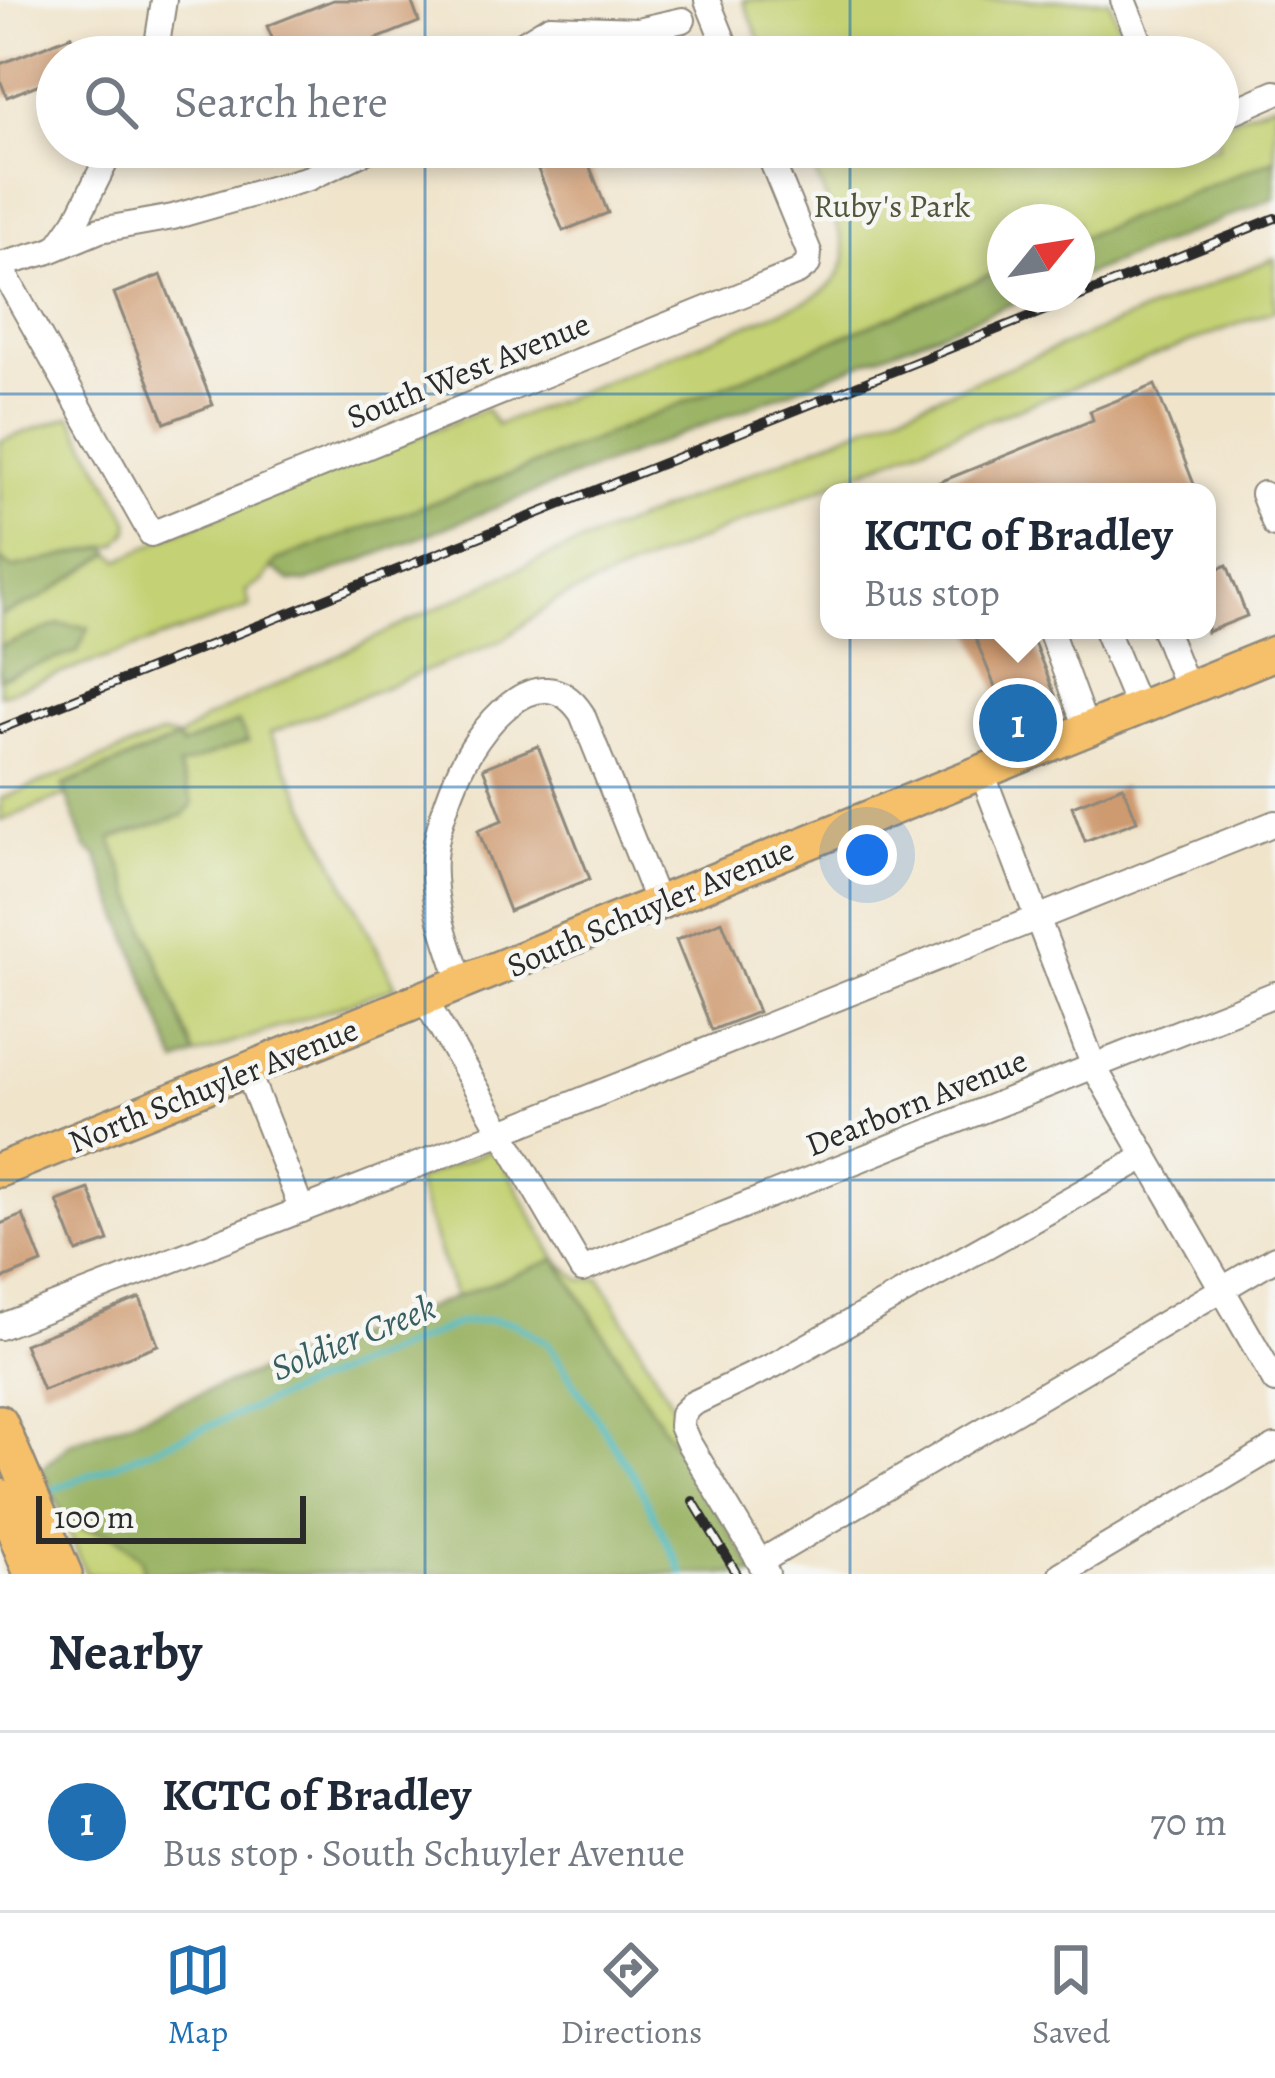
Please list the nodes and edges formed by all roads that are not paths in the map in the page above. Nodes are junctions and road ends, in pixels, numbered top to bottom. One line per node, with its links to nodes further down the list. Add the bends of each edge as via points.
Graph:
1 (164, 0): 5 (street)
2 (707, 0): 7 (street)
3 (1123, 0): 8 (street)
4 (683, 20): 6 (street, via 638,30 550,27)
5 (158, 36)
6 (535, 36)
7 (722, 36)
8 (1137, 36)
9 (1275, 93): 10 (street)
10 (1239, 109)
11 (102, 168): 14 (street)
12 (330, 168): 14 (street)
13 (775, 168): 15 (street, South West Avenue, via 808,264 152,534)
14 (57, 247): 15 (street)
15 (1, 269)
16 (1263, 494): 17 (street)
17 (1275, 524)
18 (1053, 639): 24 (street)
19 (1110, 639): 23 (street)
20 (1168, 639): 22 (street)
21 (1275, 653): 22 (main road, South Schuyler Avenue)
22 (1187, 688): 23 (main road, South Schuyler Avenue)
23 (1138, 708): 24 (main road, South Schuyler Avenue)
24 (1086, 728): 25 (main road, South Schuyler Avenue)
25 (981, 770): 27 (main road, South Schuyler Avenue); 28 (street)
26 (1275, 823): 28 (street)
27 (658, 904): 29 (main road, South Schuyler Avenue); 29 (street, via 582,714 552,688 527,693 471,749 434,856 436,897)
28 (1037, 918): 32 (street); 34 (street)
29 (462, 985): 31 (main road, South Schuyler Avenue)
30 (1275, 994): 32 (street, Dearborn Avenue)
31 (425, 1000): 33 (main road, North Schuyler Avenue); 34 (street)
32 (1094, 1066): 34 (street, Dearborn Avenue, via 582,1270); 35 (street)
33 (247, 1071): 36 (main road, North Schuyler Avenue); 37 (street)
34 (502, 1132): 37 (street)
35 (1145, 1156): 39 (street); 46 (street, via 682,1414 688,1442)
36 (0, 1170)
37 (302, 1210): 40 (street)
38 (1275, 1258): 39 (street)
39 (1221, 1290): 41 (street); 46 (street)
40 (0, 1327)
41 (1275, 1381)
42 (0, 1422): 44 (main road)
43 (1275, 1447): 49 (street)
44 (12, 1486): 45 (main road)
45 (27, 1523): 47 (main road); 48 (main road)
46 (764, 1568)
47 (31, 1574)
48 (65, 1574)
49 (1060, 1574)

